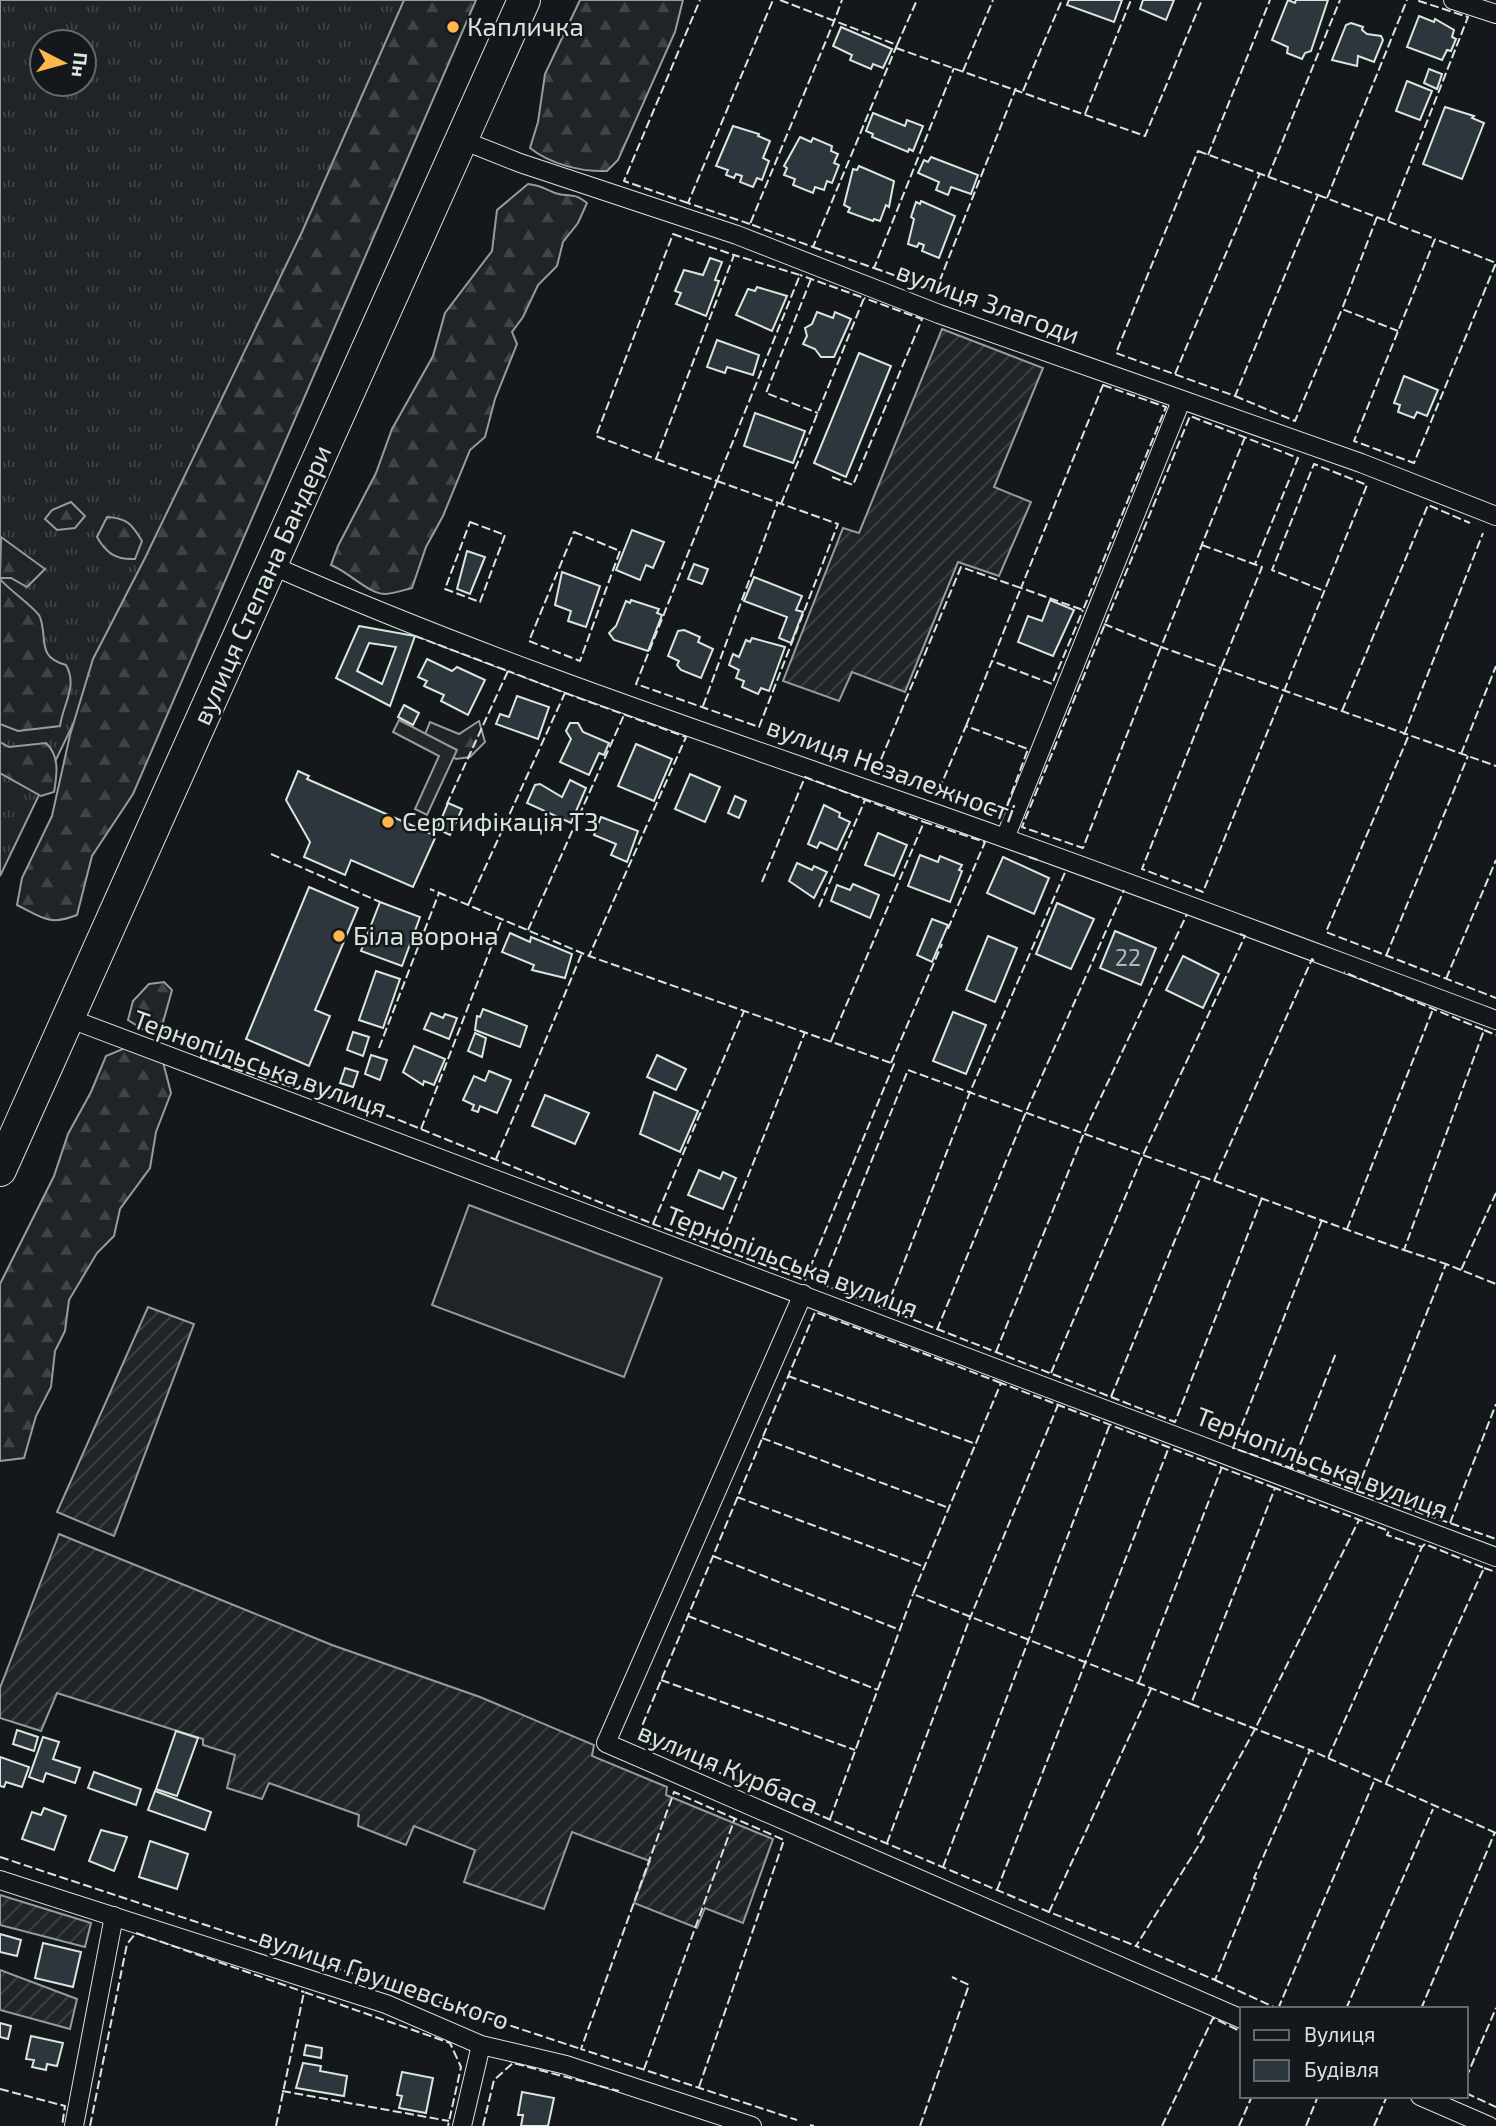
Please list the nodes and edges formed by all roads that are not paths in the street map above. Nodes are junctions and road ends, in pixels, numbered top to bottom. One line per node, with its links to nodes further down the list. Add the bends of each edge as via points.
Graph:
1 (524, 0): 4 (highway, вулиця Степана Бандери)
2 (1453, 0): 3 (street)
3 (1496, 14)
4 (462, 140): 5 (street, вулиця Злагоди, via 737,235); 7 (highway, вулиця Степана Бандери)
5 (1181, 401): 6 (street, вулиця Злагоди); 8 (street)
6 (1496, 516)
7 (271, 565): 8 (street, вулиця Незалежності, via 564,680); 9 (highway, вулиця Степана Бандери)
8 (1005, 838): 10 (street, вулиця Незалежності)
9 (68, 1018): 11 (highway, вулиця Степана Бандери); 12 (street, Тернопільська вулиця)
10 (1496, 1020)
11 (0, 1170)
12 (803, 1294): 13 (street, Тернопільська вулиця); 16 (street, вулиця Курбаса, via 606,1743)
13 (1496, 1557)
14 (0, 1880): 15 (street, вулиця Грушевського)
15 (114, 1916): 17 (street, вулиця Грушевського, via 386,2004); 20 (street)
16 (1240, 2018)
17 (481, 2045): 19 (street, вулиця Грушевського, via 566,2064); 21 (street)
18 (1425, 2098): 22 (street)
19 (742, 2125)
20 (74, 2126)
21 (462, 2126)
22 (1489, 2126)

